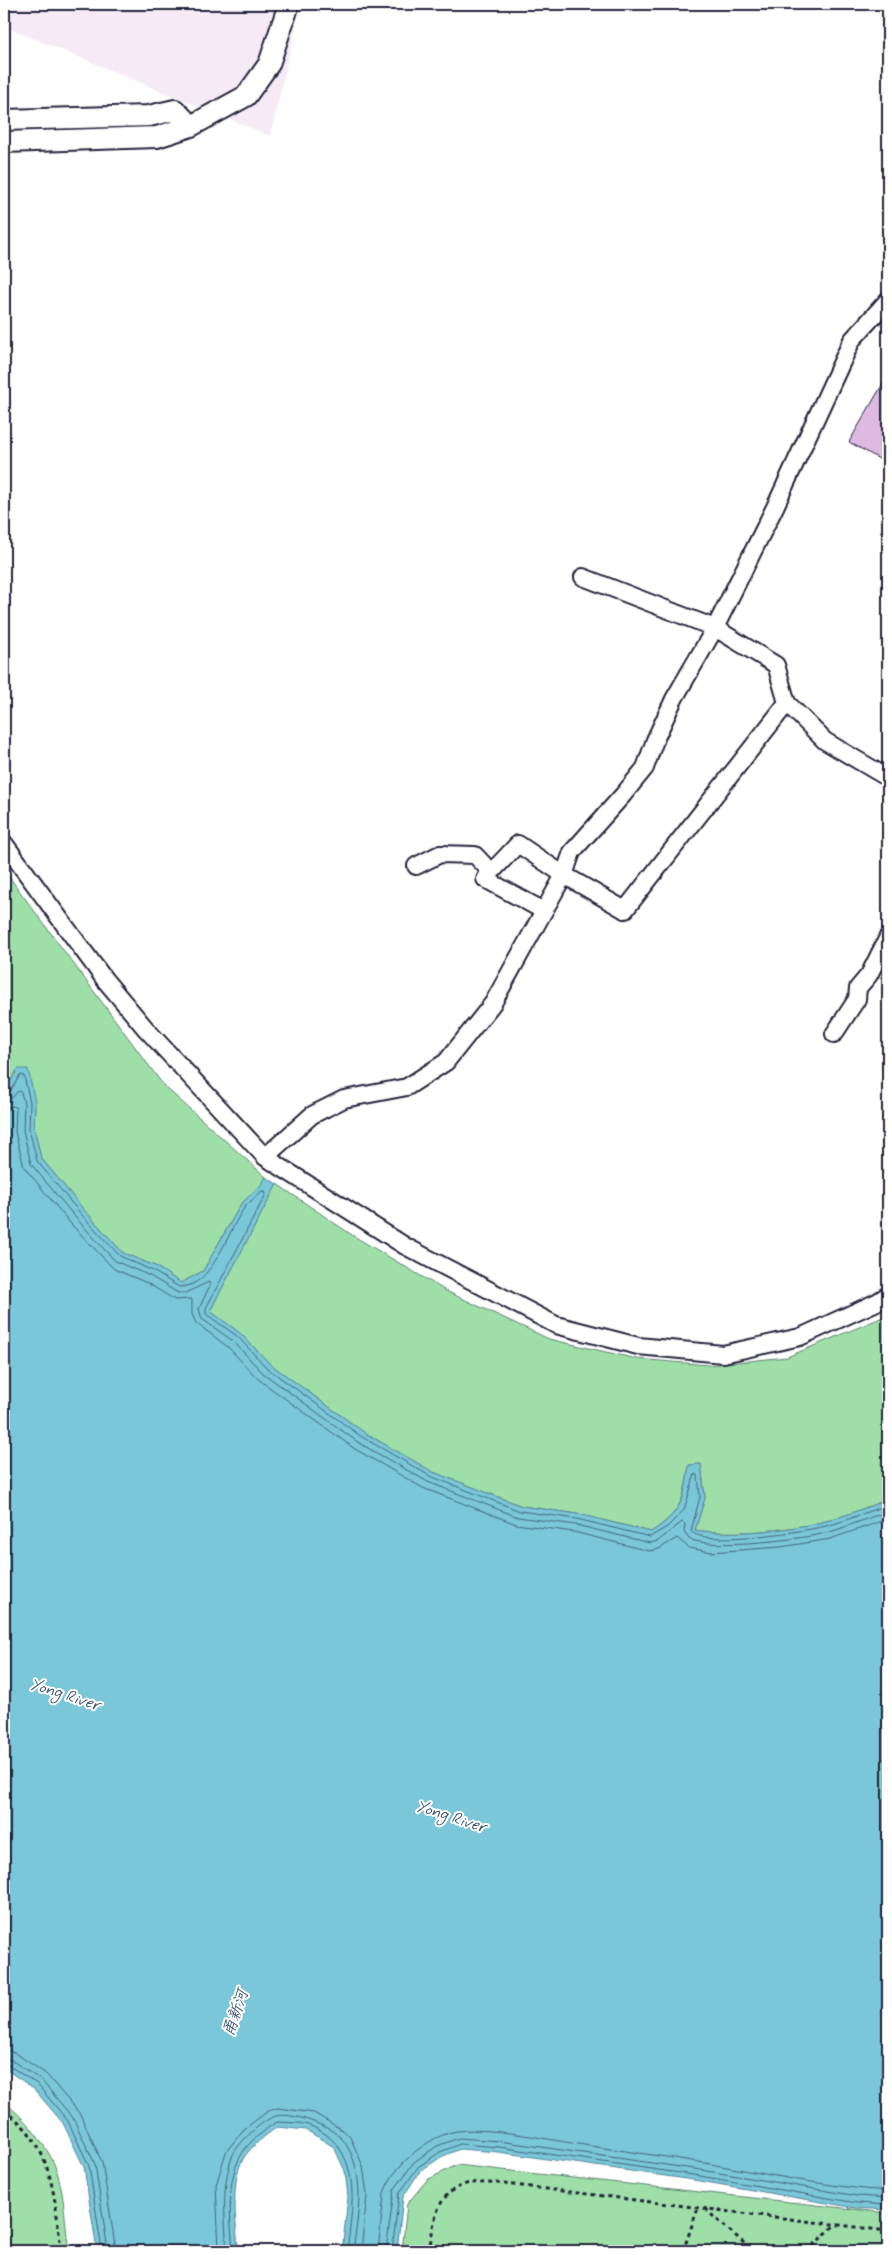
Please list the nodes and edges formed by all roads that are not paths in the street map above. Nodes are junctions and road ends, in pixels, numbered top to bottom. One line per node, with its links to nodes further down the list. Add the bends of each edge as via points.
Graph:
1 (289, 4): 3 (street, via 269,64 246,96)
2 (4, 120): 3 (street, via 149,116 175,110)
3 (191, 126): 4 (street, via 157,137)
4 (4, 142)
5 (888, 300): 7 (street, via 852,340 775,508)
6 (583, 577): 7 (street)
7 (715, 628): 8 (street, via 776,665); 13 (street, via 674,699 644,768 572,852)
8 (787, 703): 9 (street, via 825,741); 13 (street, via 625,910)
9 (888, 778)
10 (4, 844): 17 (street, via 105,980)
11 (416, 866): 12 (street, via 440,854 475,855)
12 (491, 872): 13 (street, via 518,844); 14 (street, via 485,879)
13 (564, 875): 14 (street)
14 (544, 911): 17 (street, via 493,1002 446,1062 407,1087 344,1099 312,1114)
15 (888, 937): 16 (street, via 870,975 858,988 857,999)
16 (834, 1034)
17 (265, 1158): 18 (street, via 405,1246 556,1325 638,1346 723,1354 800,1337)
18 (888, 1295)

